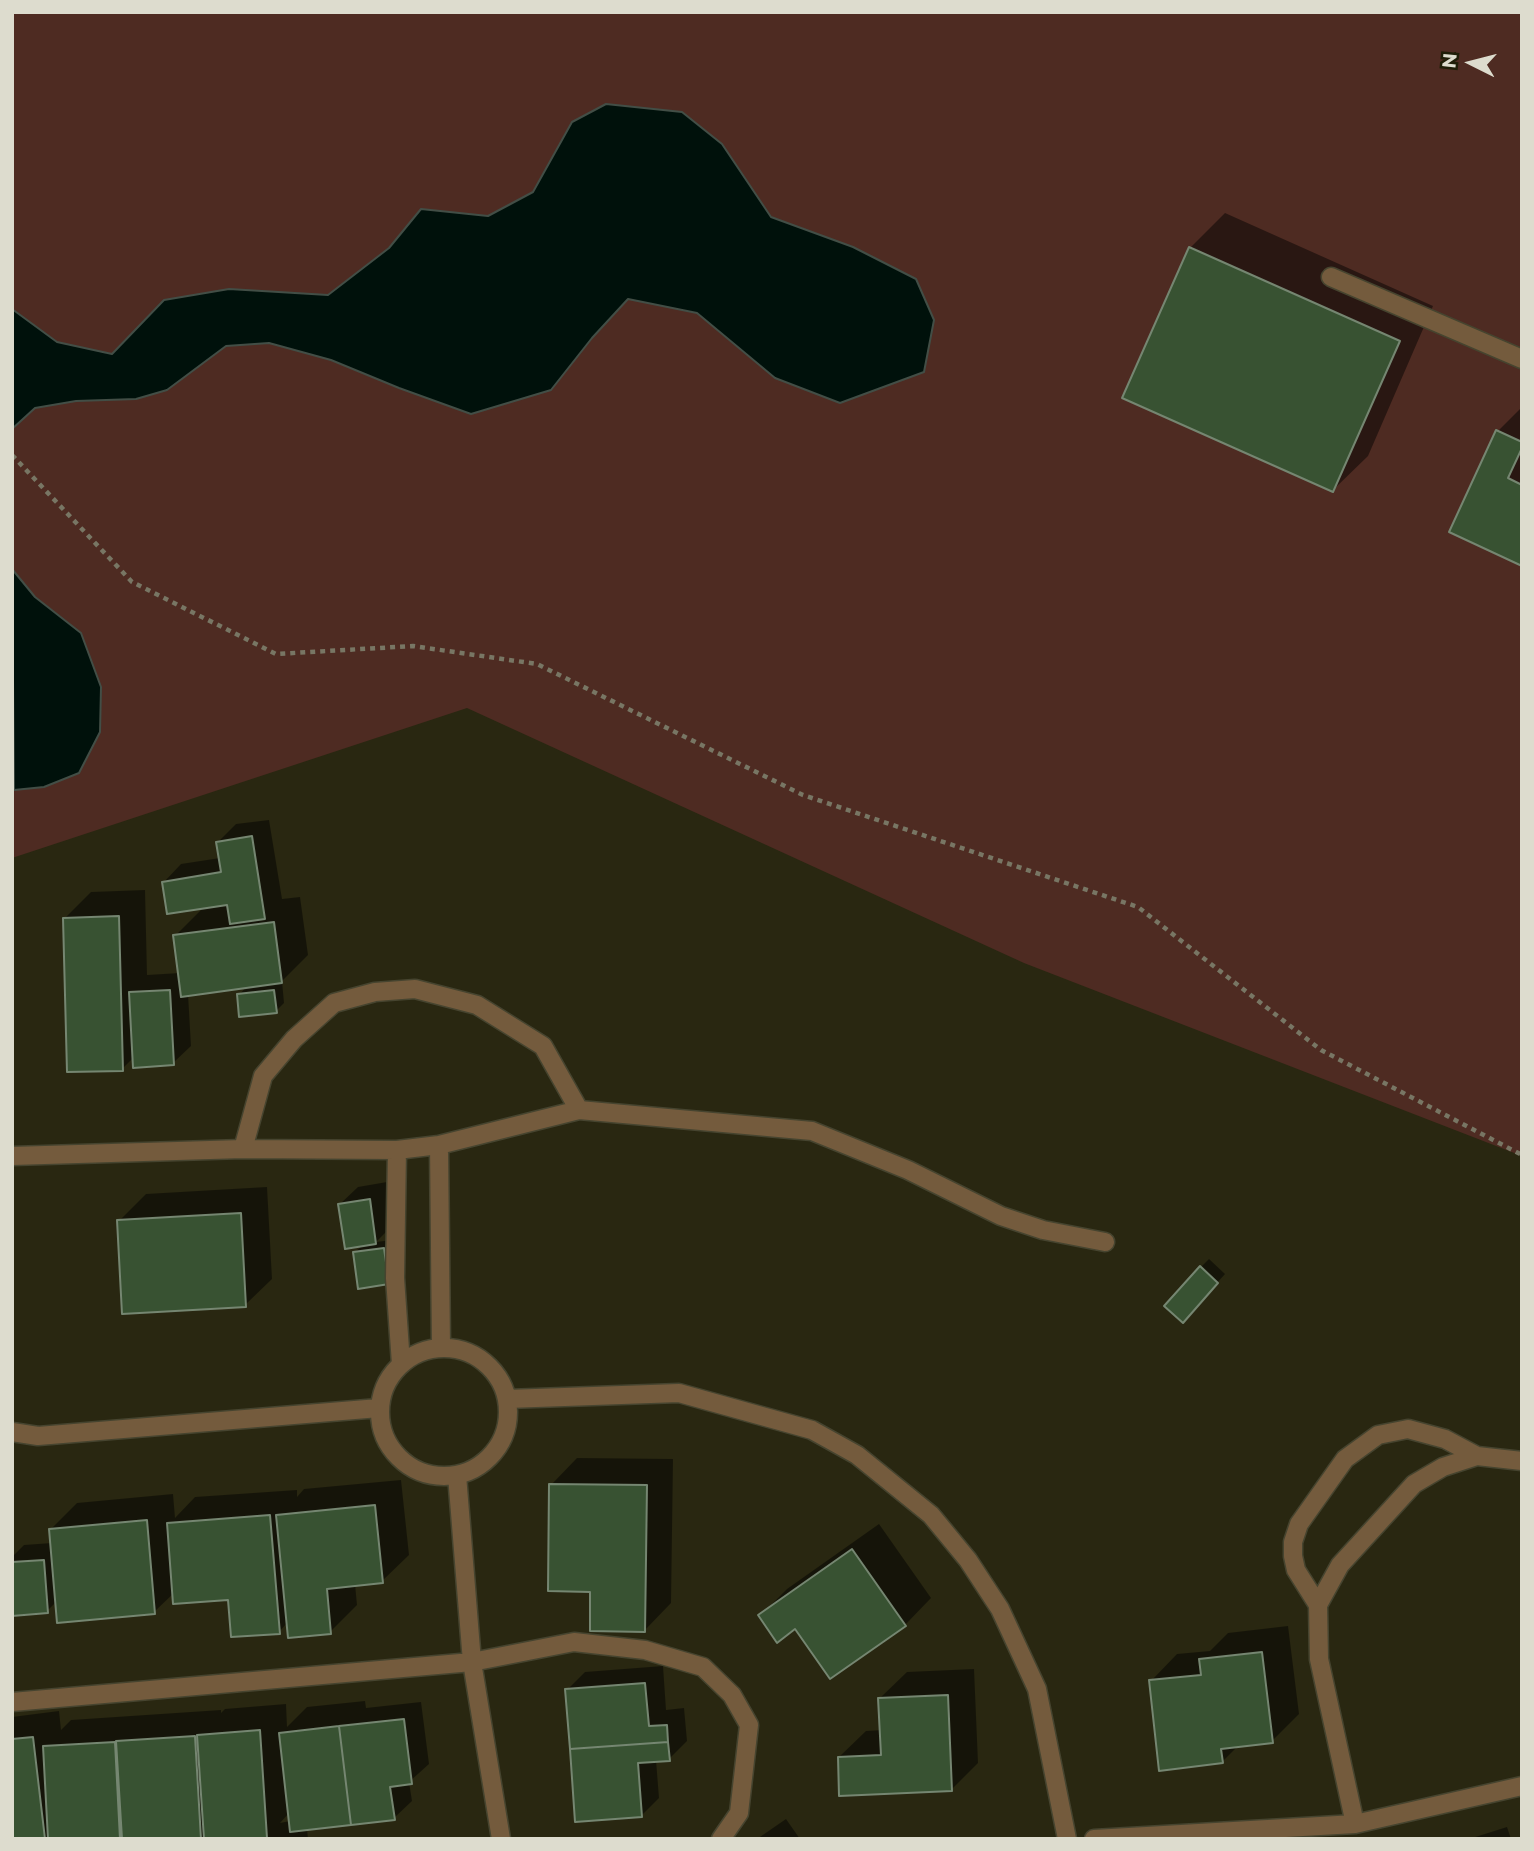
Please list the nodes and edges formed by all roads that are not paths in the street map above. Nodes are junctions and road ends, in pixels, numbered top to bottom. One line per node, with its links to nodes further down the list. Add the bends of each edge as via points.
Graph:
1 (1331, 277): 2 (street)
2 (1522, 359)
3 (579, 1110): 4 (street); 5 (street, via 543,1046 477,1005 415,989 375,992 334,1003 294,1039 263,1076); 8 (street, via 812,1131 908,1170 1001,1216 1042,1230)
4 (439, 1145): 6 (street); 9 (street)
5 (243, 1149): 6 (street); 7 (street)
6 (397, 1150): 10 (street, via 395,1278)
7 (12, 1156)
8 (1105, 1242)
9 (441, 1348): 10 (street); 11 (street, via 460,1349 477,1357 502,1383)
10 (401, 1364): 12 (street, via 386,1384)
11 (506, 1399): 16 (street, via 506,1431 499,1447 488,1460); 24 (street, via 679,1393 812,1430 857,1455 931,1515 1000,1609 1037,1689)
12 (379, 1408): 13 (street, via 38,1436); 16 (street, via 389,1446 407,1465 431,1476)
13 (12, 1432)
14 (1476, 1456): 15 (street); 17 (street, via 1443,1467 1414,1484 1340,1565); 17 (street, via 1445,1439 1408,1429 1378,1435 1345,1459 1299,1524 1293,1542 1296,1570)
15 (1522, 1461)
16 (457, 1475): 18 (street)
17 (1318, 1605): 21 (street, via 1319,1659)
18 (472, 1662): 19 (street); 22 (street); 23 (street, via 574,1642 645,1650 703,1667 732,1695 749,1725 740,1813)
19 (12, 1702)
20 (1522, 1786): 21 (street)
21 (1355, 1824): 25 (street)
22 (501, 1839)
23 (721, 1839)
24 (1067, 1839)
25 (1094, 1839)

